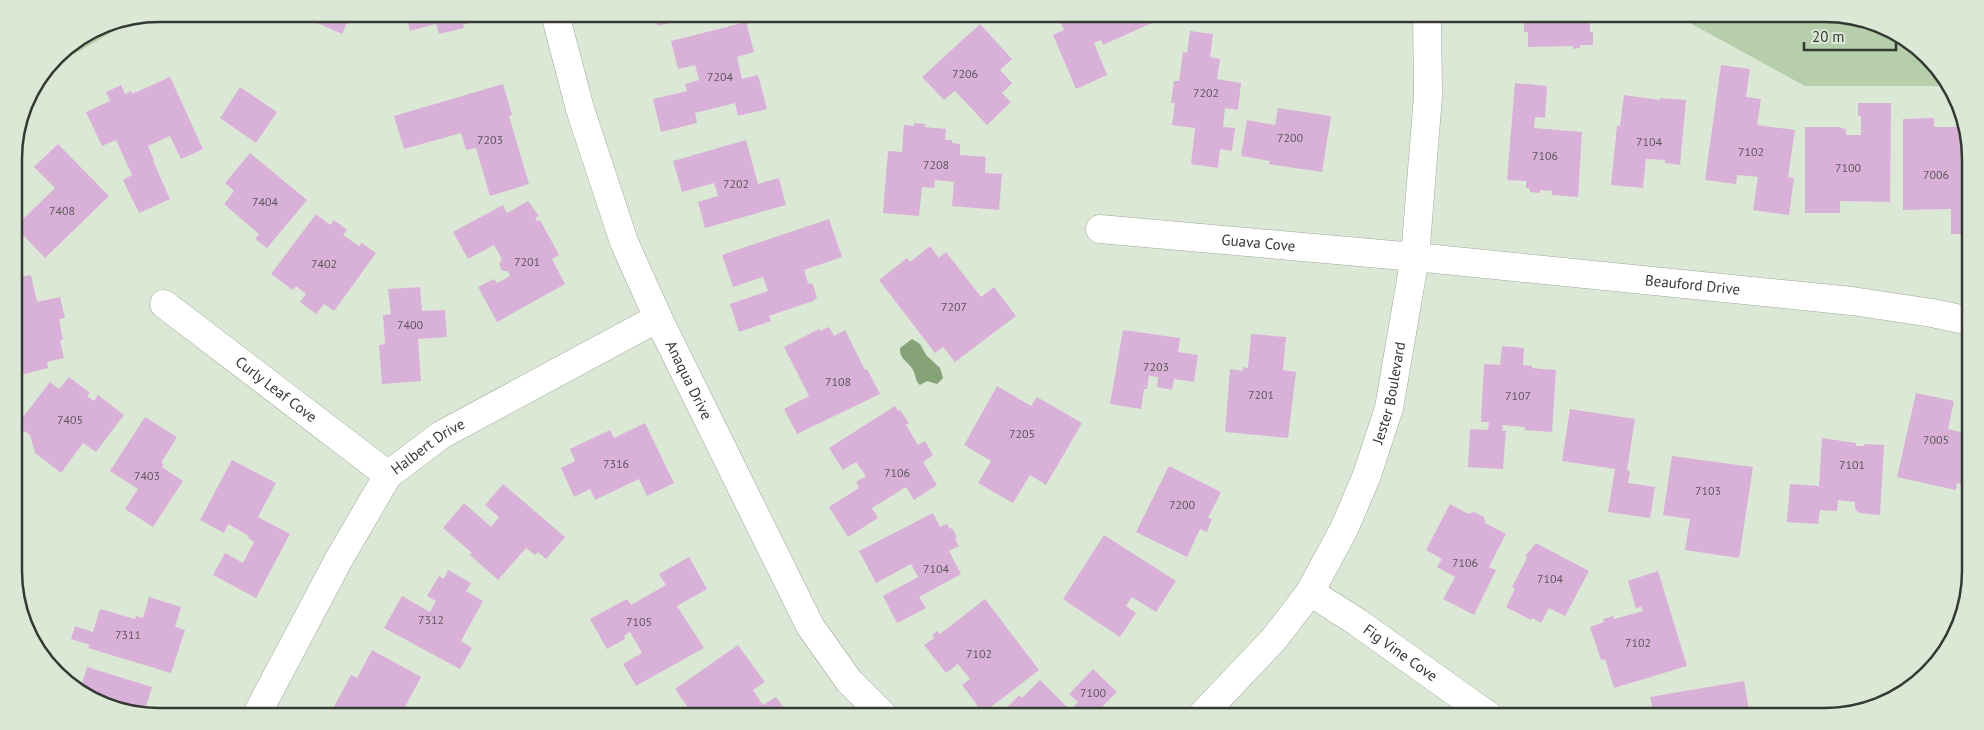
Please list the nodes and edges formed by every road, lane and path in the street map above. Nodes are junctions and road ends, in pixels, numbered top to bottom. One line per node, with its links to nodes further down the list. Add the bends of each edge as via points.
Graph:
1 (557, 22): 6 (street, Anaqua Drive, via 580,109 624,242)
2 (1427, 22): 4 (street, Jester Boulevard, via 1428,96)
3 (1100, 229): 4 (street, Guava Cove)
4 (1415, 256): 7 (street, Beauford Drive, via 1852,301); 9 (street, Jester Boulevard, via 1389,408 1348,520)
5 (164, 304): 8 (street, Curly Leaf Cove)
6 (658, 318): 8 (street, Halbert Drive, via 441,435); 13 (street, Anaqua Drive, via 810,626 849,681)
7 (1962, 319)
8 (388, 475): 12 (street, Halbert Drive, via 339,559)
9 (1310, 592): 10 (street, Jester Boulevard, via 1274,639); 11 (street, Fig Vine Cove)
10 (1210, 707)
11 (1477, 707)
12 (260, 708)
13 (876, 708)

